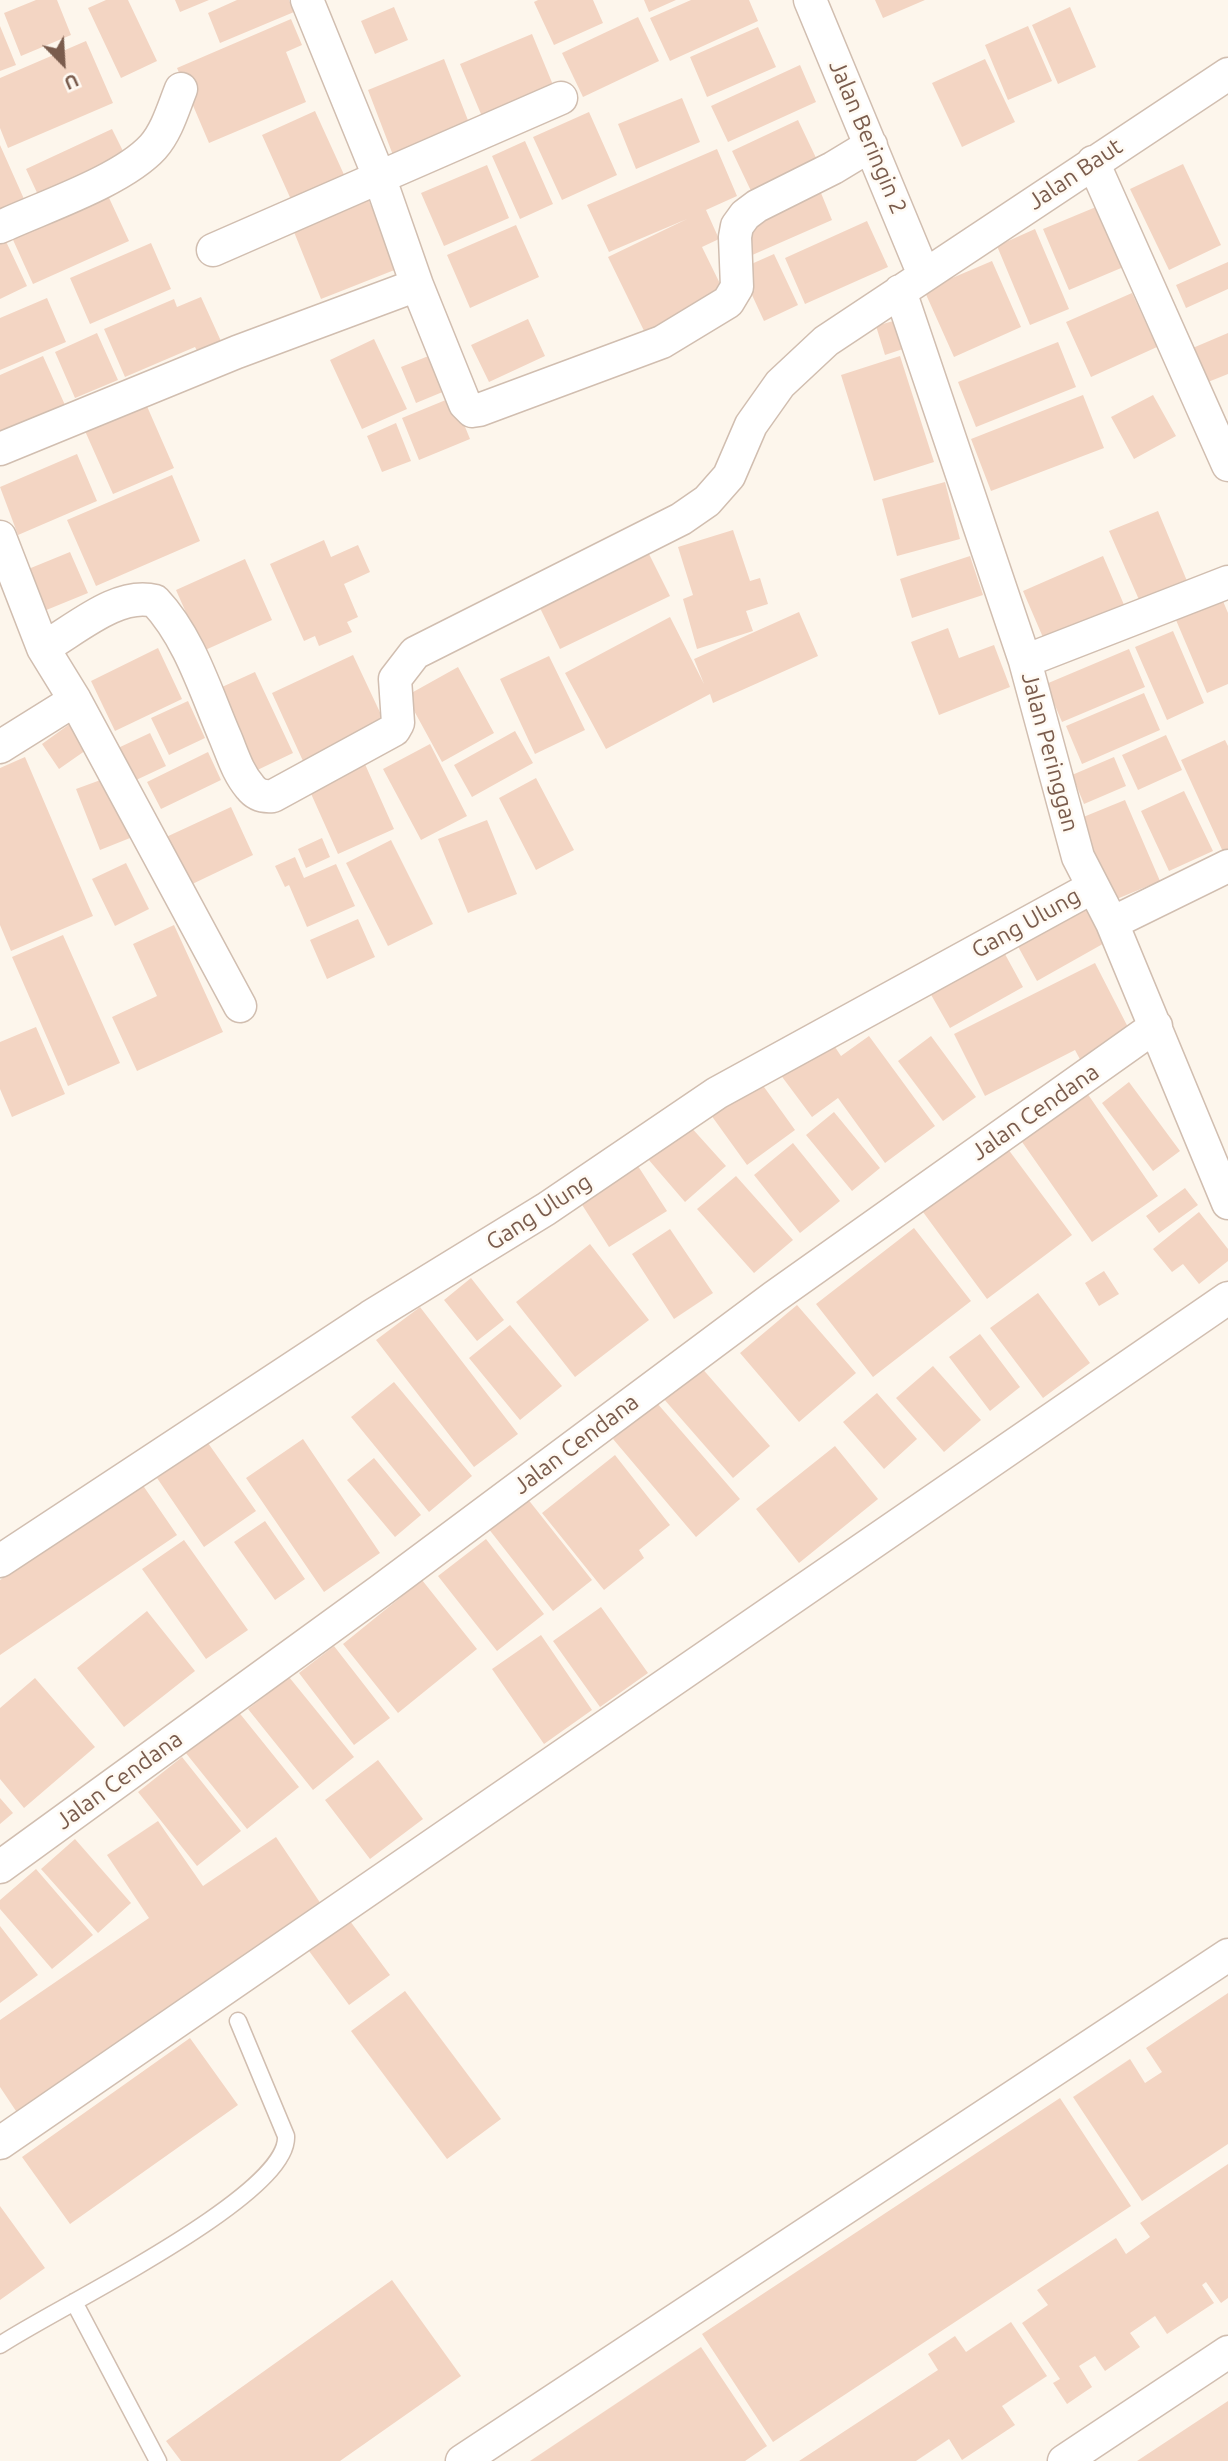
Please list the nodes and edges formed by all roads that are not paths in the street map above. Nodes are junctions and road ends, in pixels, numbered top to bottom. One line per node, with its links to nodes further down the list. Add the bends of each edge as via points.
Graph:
1 (810, 0): 6 (street, Jalan Beringin 2)
2 (317, 2): 8 (street)
3 (1228, 74): 7 (street, Jalan Baut)
4 (181, 89): 9 (street, via 164,131 130,166)
5 (561, 98): 8 (street)
6 (870, 145): 11 (street, Jalan Beringin 2); 12 (street, via 746,215 737,226 737,287 728,302 662,342 480,410 472,411 465,404)
7 (1093, 162): 11 (street, Jalan Baut); 14 (street)
8 (380, 179): 10 (street); 12 (street)
9 (0, 226)
10 (213, 250)
11 (912, 283): 17 (street, Jalan Baut, via 825,341 780,384 751,425 729,475 707,501 681,519 415,653 395,679 398,723 394,730 273,796 260,796 239,771 190,656 155,601 135,598 117,605); 18 (street, Jalan Peringgan)
12 (417, 285): 13 (street, via 237,352)
13 (0, 449)
14 (1228, 465)
15 (0, 537): 17 (street)
16 (1228, 582): 18 (street)
17 (43, 648): 19 (street)
18 (1025, 661): 22 (street, Jalan Peringgan, via 1078,857)
19 (75, 700): 20 (street); 24 (street)
20 (0, 747)
21 (1228, 866): 23 (street)
22 (1093, 887): 23 (street, Jalan Peringgan); 28 (street, Gang Ulung, via 717,1093 546,1209 370,1317)
23 (1112, 923): 25 (street, Jalan Peringgan)
24 (240, 1006)
25 (1156, 1027): 26 (street, Jalan Peringgan); 29 (street, Jalan Cendana, via 774,1297)
26 (1228, 1203)
27 (1228, 1298): 32 (street)
28 (0, 1561)
29 (0, 1867)
30 (1228, 1955): 37 (street)
31 (238, 2021): 33 (lane, via 286,2136 284,2154 195,2233)
32 (0, 2143)
33 (74, 2302): 34 (lane); 36 (lane)
34 (0, 2345)
35 (1228, 2352): 38 (street)
36 (158, 2461)
37 (462, 2461)
38 (1064, 2461)

